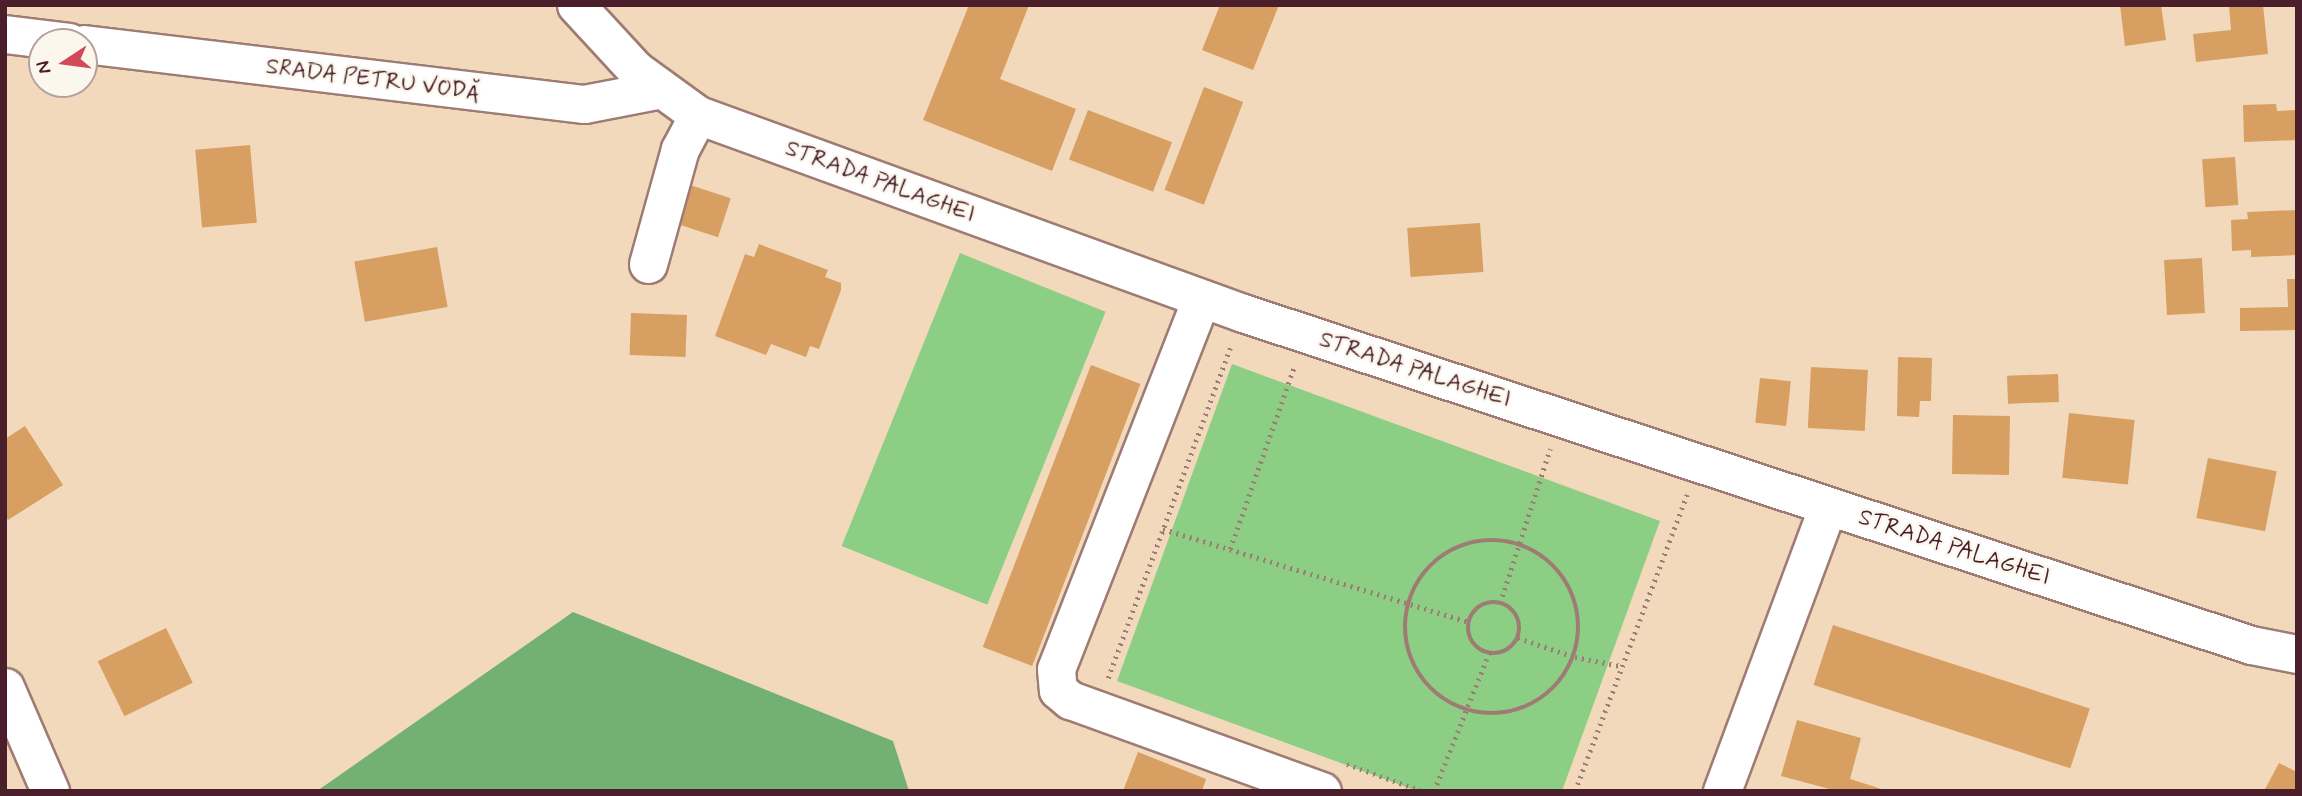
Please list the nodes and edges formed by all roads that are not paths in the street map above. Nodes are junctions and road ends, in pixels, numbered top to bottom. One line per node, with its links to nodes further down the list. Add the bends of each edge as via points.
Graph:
1 (576, 5): 5 (street, STRADA PALAGHEI, via 636,70)
2 (5, 34): 3 (street)
3 (28, 37)
4 (98, 46): 5 (street, SRADA PETRU VODĂ, via 584,104)
5 (662, 89): 6 (street, STRADA PALAGHEI)
6 (698, 116): 7 (street, via 680,149); 8 (street, STRADA PALAGHEI)
7 (648, 264)
8 (1201, 299): 9 (street, STRADA PALAGHEI); 12 (street, via 1056,669 1058,690 1070,700)
9 (1828, 506): 10 (street, STRADA PALAGHEI, via 2251,645); 14 (street)
10 (2297, 654)
11 (5, 687): 13 (street)
12 (1329, 776)
13 (50, 791)
14 (1722, 791)

